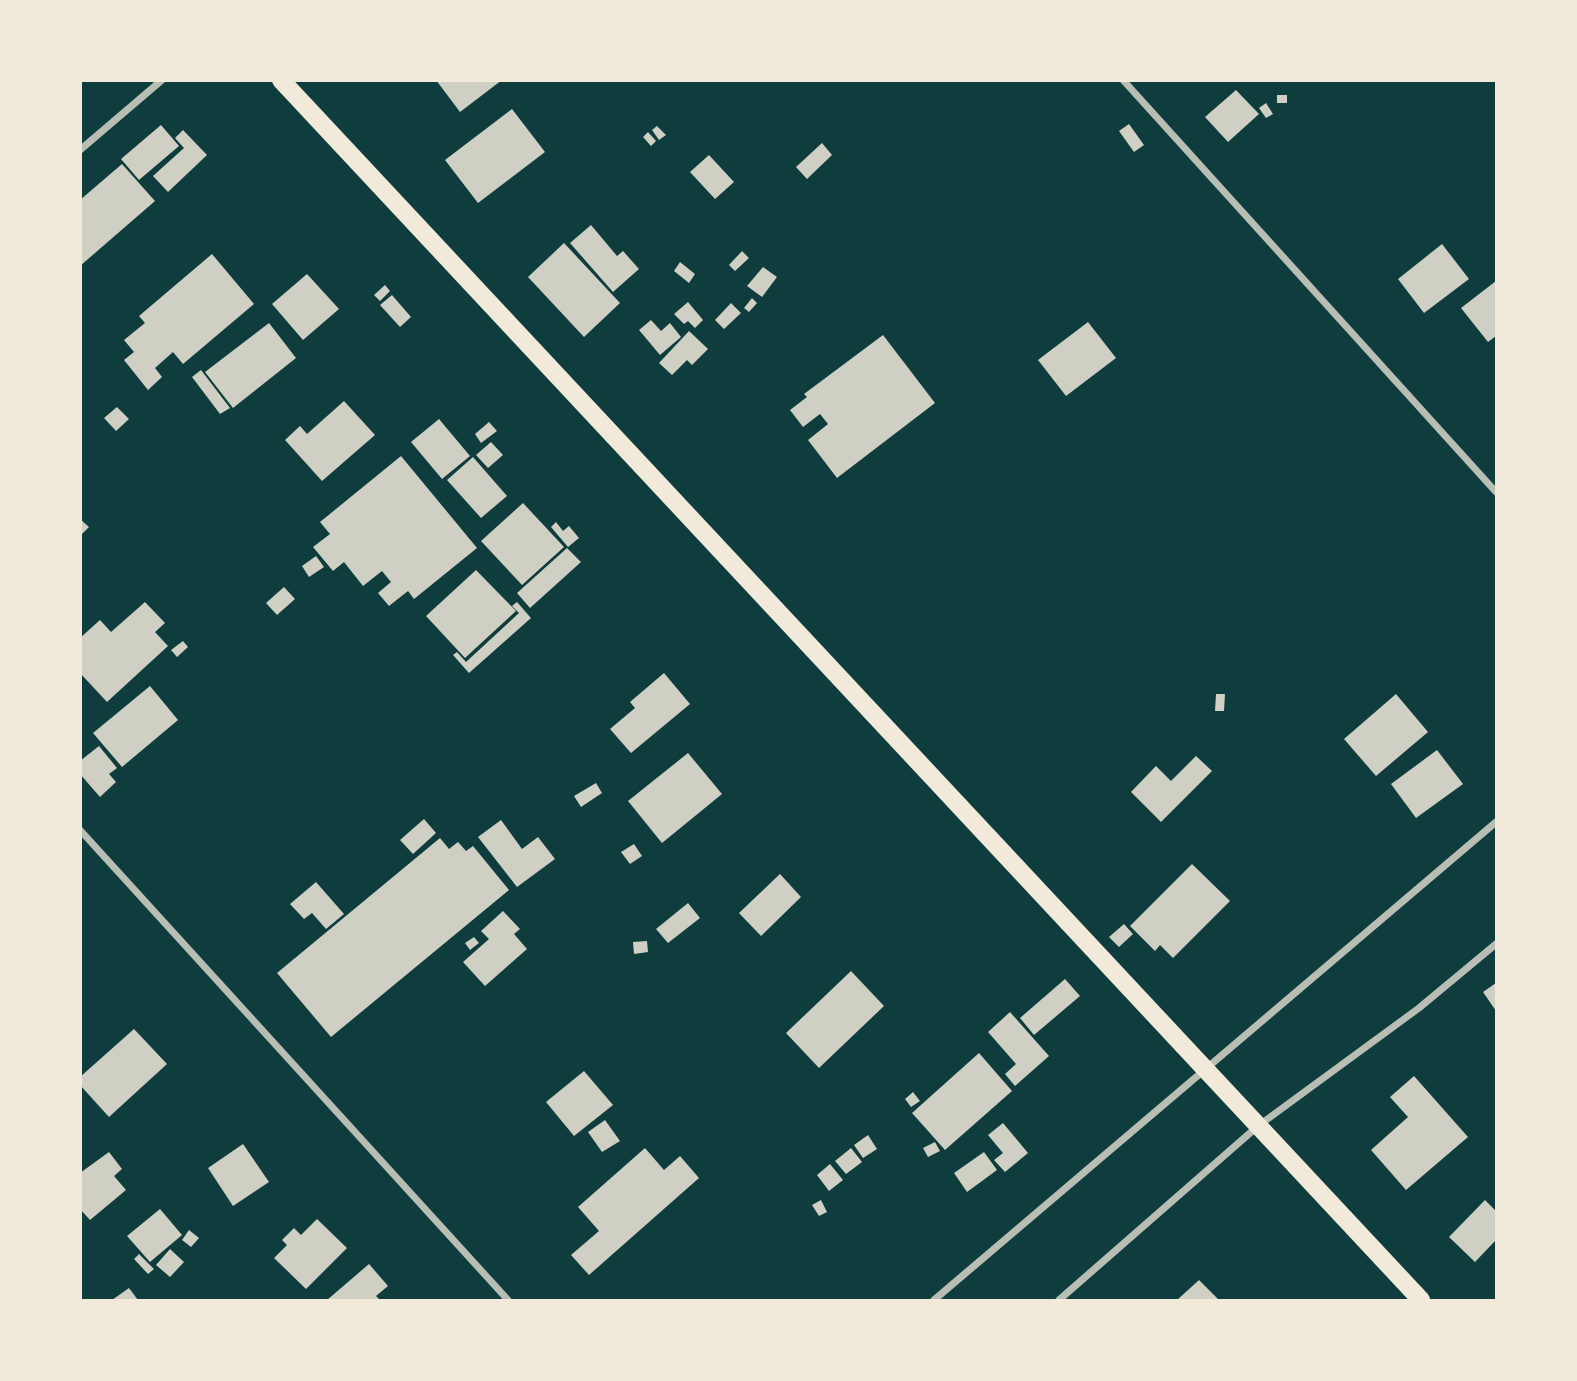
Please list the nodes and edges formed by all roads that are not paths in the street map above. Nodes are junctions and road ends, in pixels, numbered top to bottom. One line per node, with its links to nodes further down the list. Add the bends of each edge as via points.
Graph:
1 (163, 80): 4 (street)
2 (281, 80): 9 (main road)
3 (1123, 80): 5 (street)
4 (80, 150)
5 (1496, 492)
6 (1496, 822): 9 (street)
7 (80, 830): 11 (street)
8 (1496, 944): 10 (street, via 1419,1008)
9 (1206, 1070): 10 (main road); 12 (street)
10 (1258, 1126): 13 (street); 14 (main road)
11 (508, 1300)
12 (934, 1300)
13 (1059, 1300)
14 (1421, 1300)

